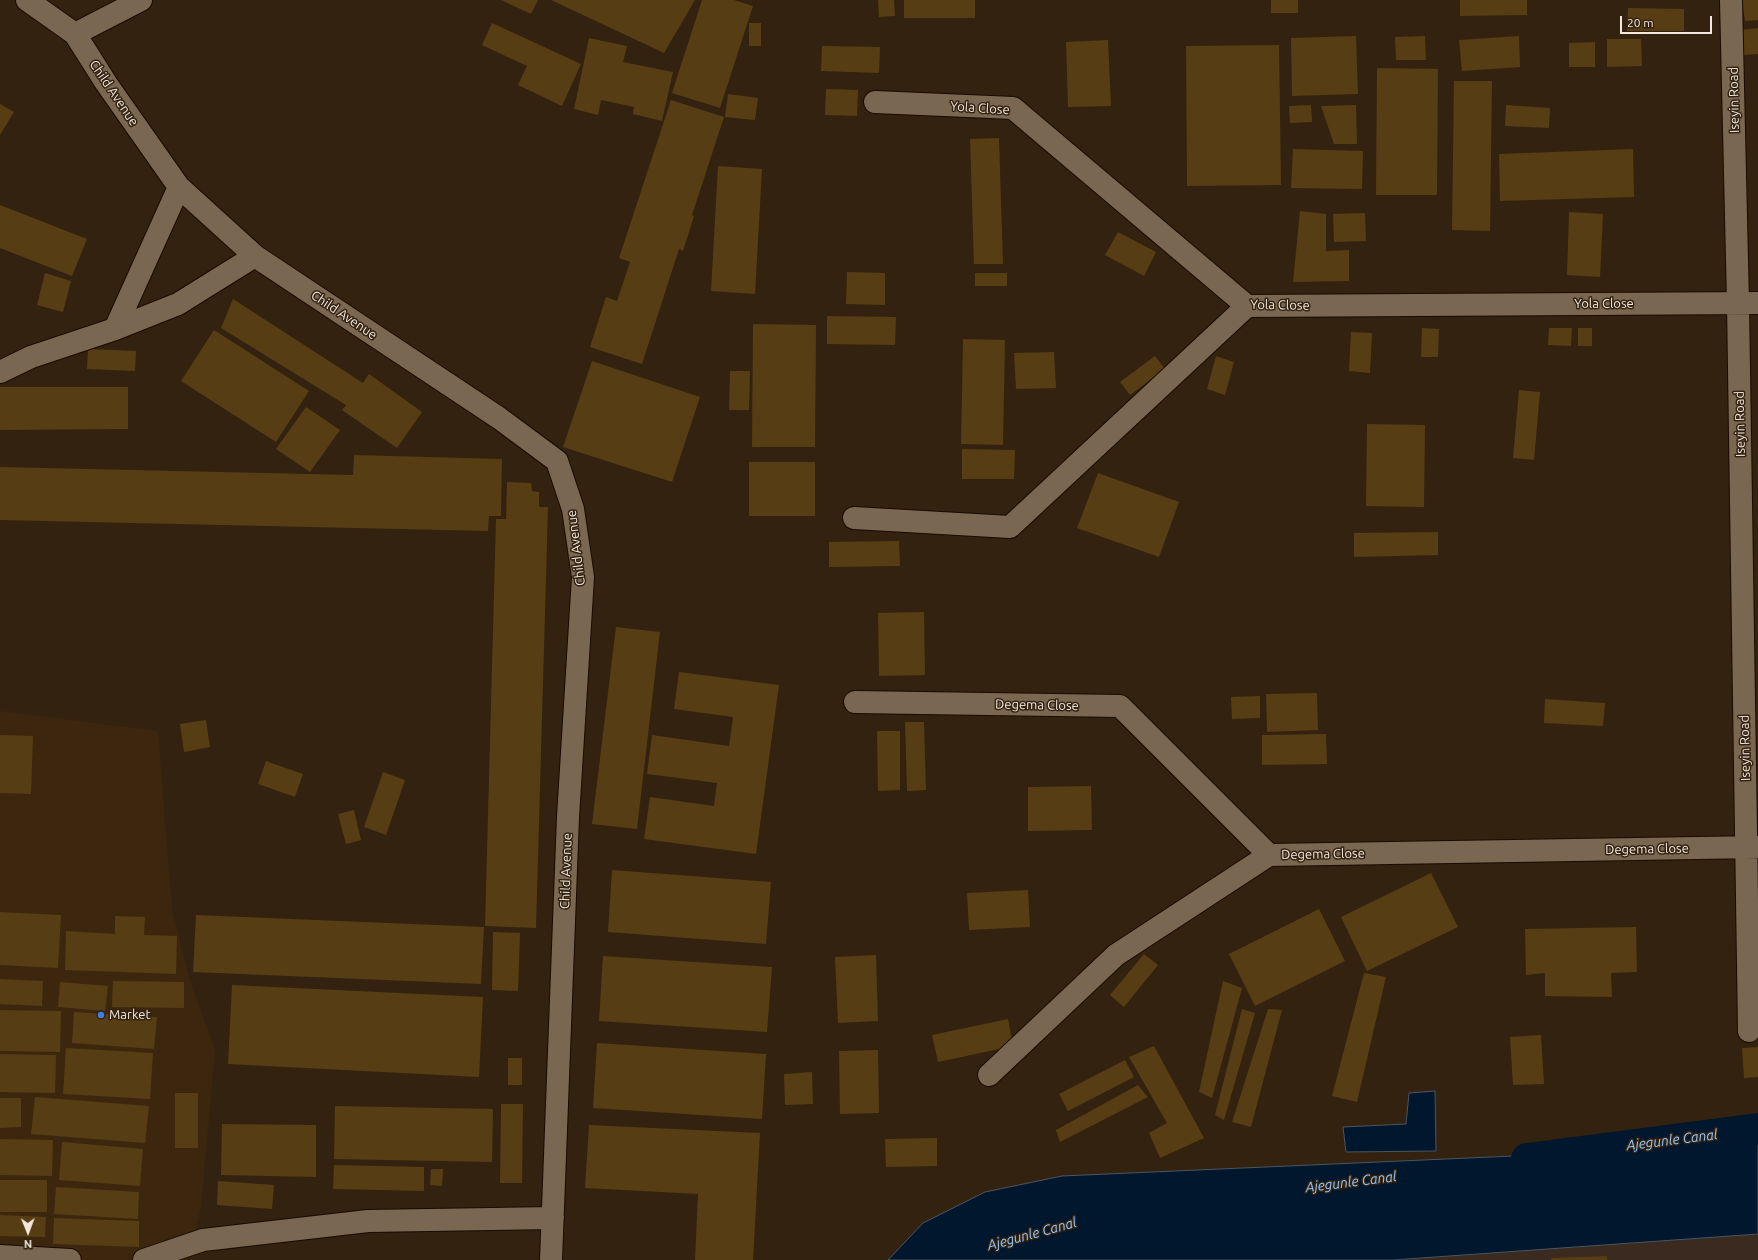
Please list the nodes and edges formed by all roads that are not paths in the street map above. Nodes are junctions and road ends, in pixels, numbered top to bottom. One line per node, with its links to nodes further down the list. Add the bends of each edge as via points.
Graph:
1 (27, 0): 4 (street, Child Avenue)
2 (141, 0): 4 (street)
3 (1731, 0): 8 (street, Iseyin Road)
4 (75, 34): 6 (street, Child Avenue)
5 (875, 102): 9 (street, Yola Close, via 1013,108)
6 (179, 187): 7 (street, Child Avenue); 10 (street)
7 (255, 256): 10 (street, via 178,304); 18 (street, Child Avenue, via 499,418 557,461 573,509 582,577 568,817)
8 (1748, 303): 9 (street, Yola Close); 14 (street, Iseyin Road)
9 (1247, 306): 12 (street, via 1010,527)
10 (115, 329): 11 (street, via 31,357)
11 (0, 372)
12 (854, 518)
13 (855, 702): 15 (street, Degema Close, via 1120,706)
14 (1752, 847): 15 (street, Degema Close); 16 (street, Iseyin Road)
15 (1269, 855): 17 (street, via 1116,955)
16 (1749, 1031)
17 (989, 1075)
18 (553, 1223): 21 (street, via 368,1221 203,1240); 22 (street, Child Avenue)
19 (0, 1256): 20 (street)
20 (70, 1260)
21 (144, 1260)
22 (551, 1260)

